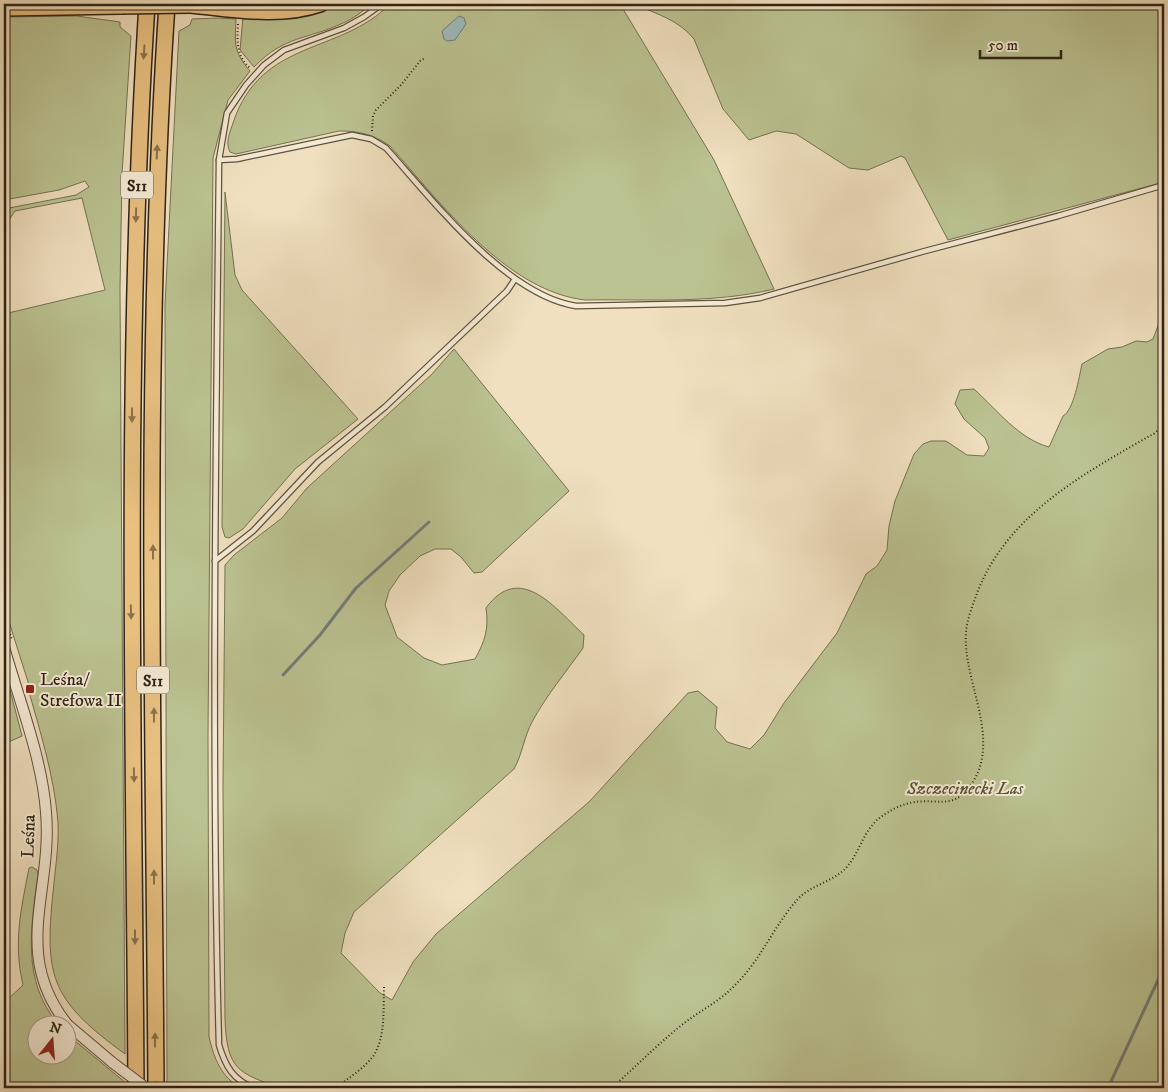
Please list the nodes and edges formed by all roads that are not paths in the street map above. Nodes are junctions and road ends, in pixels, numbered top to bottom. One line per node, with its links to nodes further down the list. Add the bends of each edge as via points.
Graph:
1 (147, 4): 14 (highway, S11, one-way to 14, via 138,147 130,572)
2 (167, 4): 16 (highway, S11, one-way to 2, via 152,370 157,148)
3 (198, 4): 4 (highway, via 253,11 310,8); 6 (highway, bridge)
4 (320, 4)
5 (382, 4): 7 (lane, via 364,18 284,50 264,65 227,113)
6 (4, 8)
7 (219, 160): 9 (lane, via 352,135 371,139 386,148 476,244); 10 (lane)
8 (1164, 185): 9 (lane, via 743,301 576,306 553,300)
9 (515, 279): 10 (lane, via 507,291 428,368 318,462 252,531)
10 (215, 561): 17 (lane, via 215,888 219,1044 224,1064 236,1078)
11 (4, 647): 12 (street, Leśna, via 40,775 46,812 47,841 37,951 40,972)
12 (59, 1014)
13 (78, 1034): 15 (street, Leśna, bridge)
14 (136, 1088)
15 (146, 1088)
16 (156, 1088)
17 (255, 1088)

